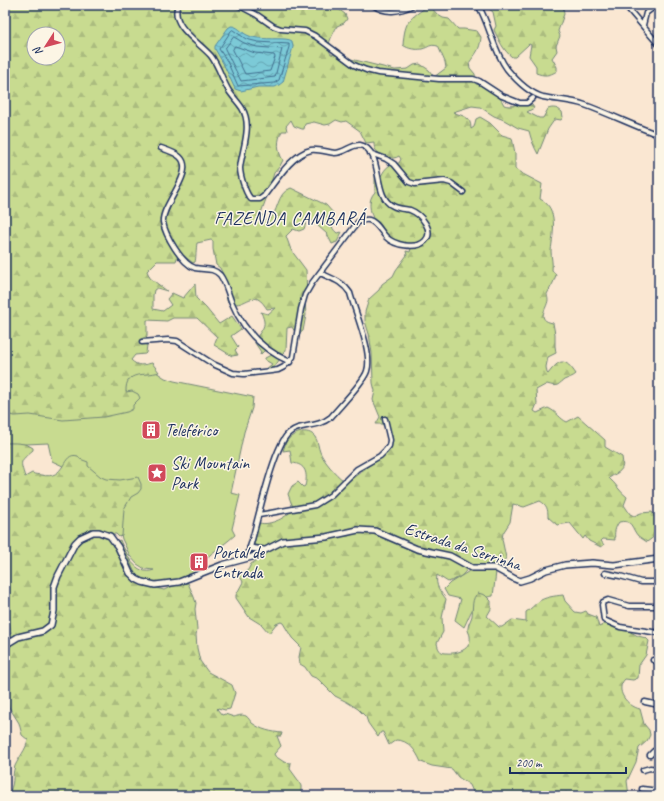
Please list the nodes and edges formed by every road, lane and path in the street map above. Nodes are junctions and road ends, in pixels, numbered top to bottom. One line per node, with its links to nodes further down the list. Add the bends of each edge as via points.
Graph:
1 (178, 5): 13 (street, via 180,24 211,56 229,91 246,116 246,139 240,168 241,178 251,199 260,199 264,196 282,171 305,152 319,150 338,153 360,145)
2 (238, 5): 10 (street, via 273,26 315,36 354,65 366,70 440,79 474,79 520,104 527,104)
3 (373, 5): 4 (street, via 385,11 398,11)
4 (413, 5)
5 (478, 5): 11 (street, via 506,68 528,89 544,97 585,105)
6 (625, 5): 8 (street)
7 (657, 5): 8 (street, via 646,13)
8 (643, 25): 9 (street)
9 (659, 45)
10 (534, 98)
11 (659, 135)
12 (161, 148): 17 (street, via 179,156 184,167 164,215 163,221 170,240 189,265 210,269 219,274 244,327 268,350)
13 (370, 153): 14 (street, via 386,158 409,182 415,184 444,181); 15 (street, via 384,199 394,207 418,214 425,222 428,236 420,244 402,245 392,242 373,222 363,220 352,227)
14 (462, 192)
15 (320, 273): 17 (street, via 305,295); 19 (street, via 345,285 350,293 368,355 367,372 325,422 294,429 287,434 276,456)
16 (142, 342): 17 (street, via 177,341 213,364 233,373 278,370)
17 (290, 362)
18 (385, 419): 19 (street, via 389,446 380,456 357,469 331,495 315,505)
19 (258, 515): 20 (street)
20 (250, 550): 21 (street); 22 (street); 24 (street)
21 (265, 550): 22 (street, Estrada da Serrinha); 23 (street, Estrada da Serrinha, via 283,542 369,530 417,549 450,556 472,568 495,568 520,580 565,565 614,565)
22 (252, 558): 24 (street, Estrada da Serrinha)
23 (659, 559)
24 (242, 560): 29 (street, Estrada da Serrinha, via 179,582 148,584 130,573 118,546 110,536 99,532 86,534 75,543 58,576 54,587 54,612 50,625 43,631 18,637)
25 (605, 573): 26 (street, via 641,582)
26 (659, 582)
27 (659, 606): 28 (street, via 629,606 608,600 602,605 604,620 620,627)
28 (659, 633)
29 (5, 645)
30 (653, 660): 31 (street)
31 (659, 662)
32 (645, 702): 33 (street)
33 (659, 705)
34 (659, 749): 35 (street)
35 (650, 755)
36 (659, 769): 37 (street)
37 (643, 770)
38 (642, 789): 39 (street)
39 (659, 791)

